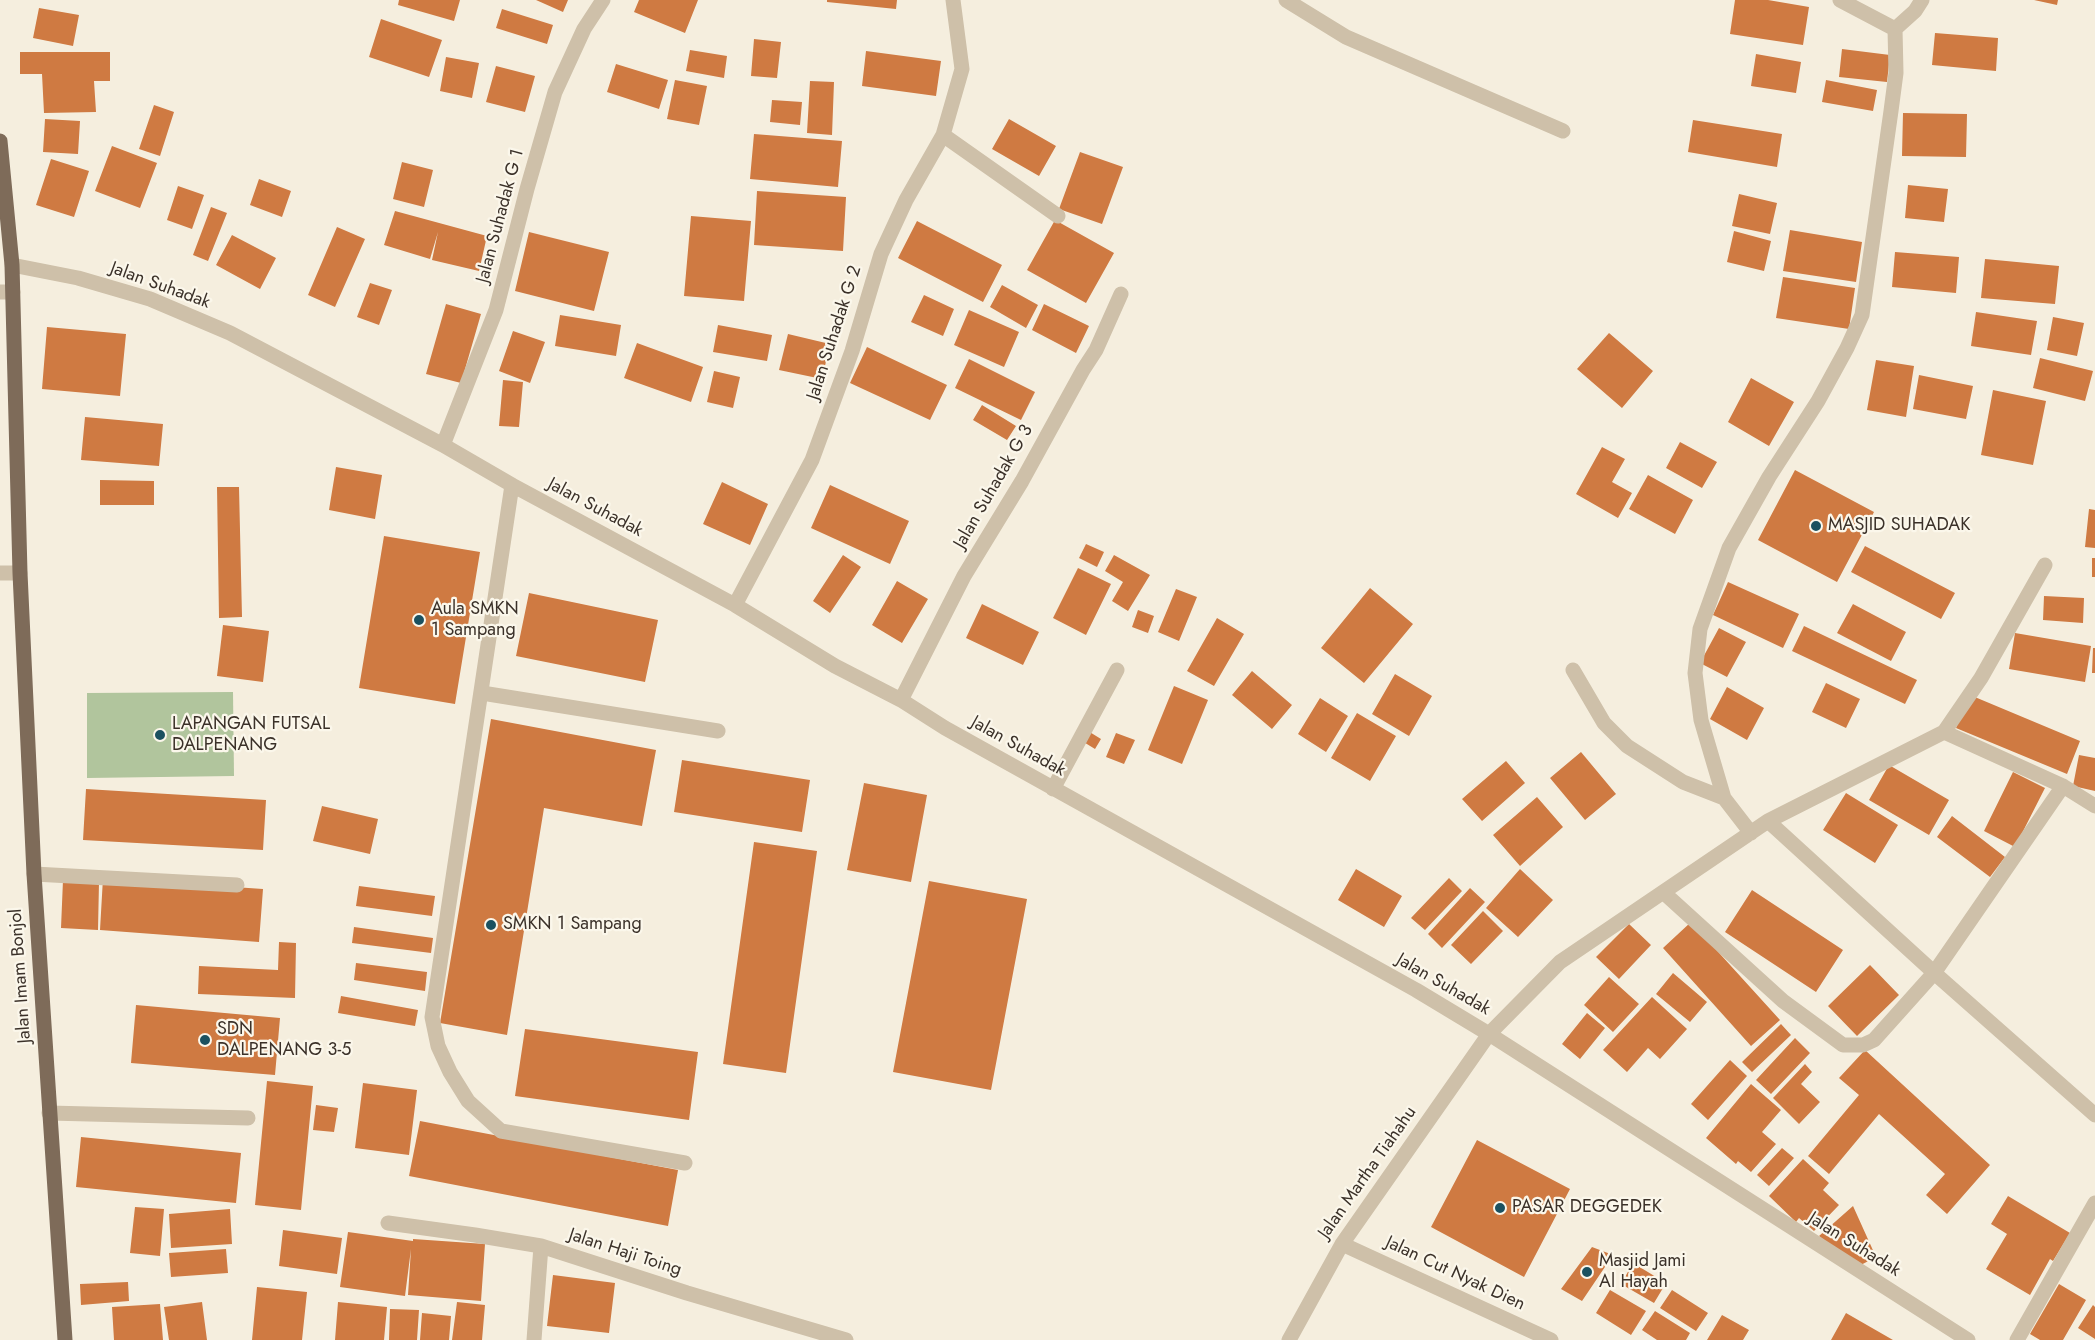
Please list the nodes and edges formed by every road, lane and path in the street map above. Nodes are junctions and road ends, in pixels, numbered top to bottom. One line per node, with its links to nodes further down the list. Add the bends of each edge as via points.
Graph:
1 (603, 0): 14 (street, Jalan Suhadak G 1, via 584,29 555,92 496,310)
2 (953, 0): 8 (street, Jalan Suhadak G 2, via 962,69)
3 (1286, 0): 7 (street, via 1346,37)
4 (1840, 0): 6 (street)
5 (1922, 0): 6 (street)
6 (1895, 29): 28 (street, via 1896,73 1862,315 1818,401 1729,548 1700,629 1695,674 1701,720)
7 (1563, 131)
8 (943, 135): 10 (street); 19 (street, Jalan Suhadak G 2, via 881,254 852,351 812,460)
9 (0, 141): 11 (main road, Jalan Imam Bonjol)
10 (1058, 216)
11 (12, 265): 12 (main road, Jalan Imam Bonjol); 14 (street, Jalan Suhadak, via 78,278 150,299 230,333)
12 (6, 292): 18 (main road, Jalan Imam Bonjol)
13 (1121, 294): 23 (street, Jalan Suhadak G 3, via 1096,350 964,576)
14 (443, 445): 15 (street, Jalan Suhadak)
15 (513, 485): 19 (street, Jalan Suhadak); 22 (street)
16 (2045, 565): 25 (street, via 1982,678)
17 (0, 573): 18 (street)
18 (20, 573): 32 (main road, Jalan Imam Bonjol)
19 (735, 605): 23 (street, Jalan Suhadak)
20 (1117, 670): 27 (street)
21 (1573, 670): 28 (street, via 1604,723 1627,746 1683,782)
22 (482, 693): 24 (street); 40 (street, via 432,1017 438,1046 468,1101 501,1131)
23 (901, 700): 27 (street, Jalan Suhadak)
24 (718, 731)
25 (1944, 732): 26 (street); 30 (street, Jalan Martha Tiahahu)
26 (2062, 786): 29 (street); 35 (street)
27 (1053, 789): 36 (street, Jalan Suhadak)
28 (1724, 798): 31 (street)
29 (2095, 806)
30 (1768, 821): 31 (street, Jalan Martha Tiahahu); 35 (street)
31 (1751, 833): 34 (street, Jalan Martha Tiahahu)
32 (34, 874): 33 (street); 37 (main road, Jalan Imam Bonjol)
33 (237, 885)
34 (1663, 892): 35 (street, via 1783,1001 1843,1045 1863,1045 1874,1040); 36 (street, Jalan Martha Tiahahu, via 1560,962)
35 (1934, 973): 38 (street)
36 (1489, 1034): 43 (street, Jalan Martha Tiahahu); 50 (street, Jalan Suhadak)
37 (49, 1113): 39 (street); 45 (main road, Jalan Imam Bonjol)
38 (2095, 1115)
39 (248, 1118)
40 (685, 1163)
41 (2095, 1203): 51 (street)
42 (388, 1223): 44 (street, Jalan Haji Toing)
43 (1342, 1244): 48 (street, Jalan Martha Tiahahu); 49 (street, Jalan Cut Nyak Dien)
44 (541, 1246): 46 (street); 47 (street, Jalan Haji Toing)
45 (65, 1340)
46 (534, 1340)
47 (846, 1340)
48 (1289, 1340)
49 (1551, 1340)
50 (1968, 1340)
51 (2017, 1340)

